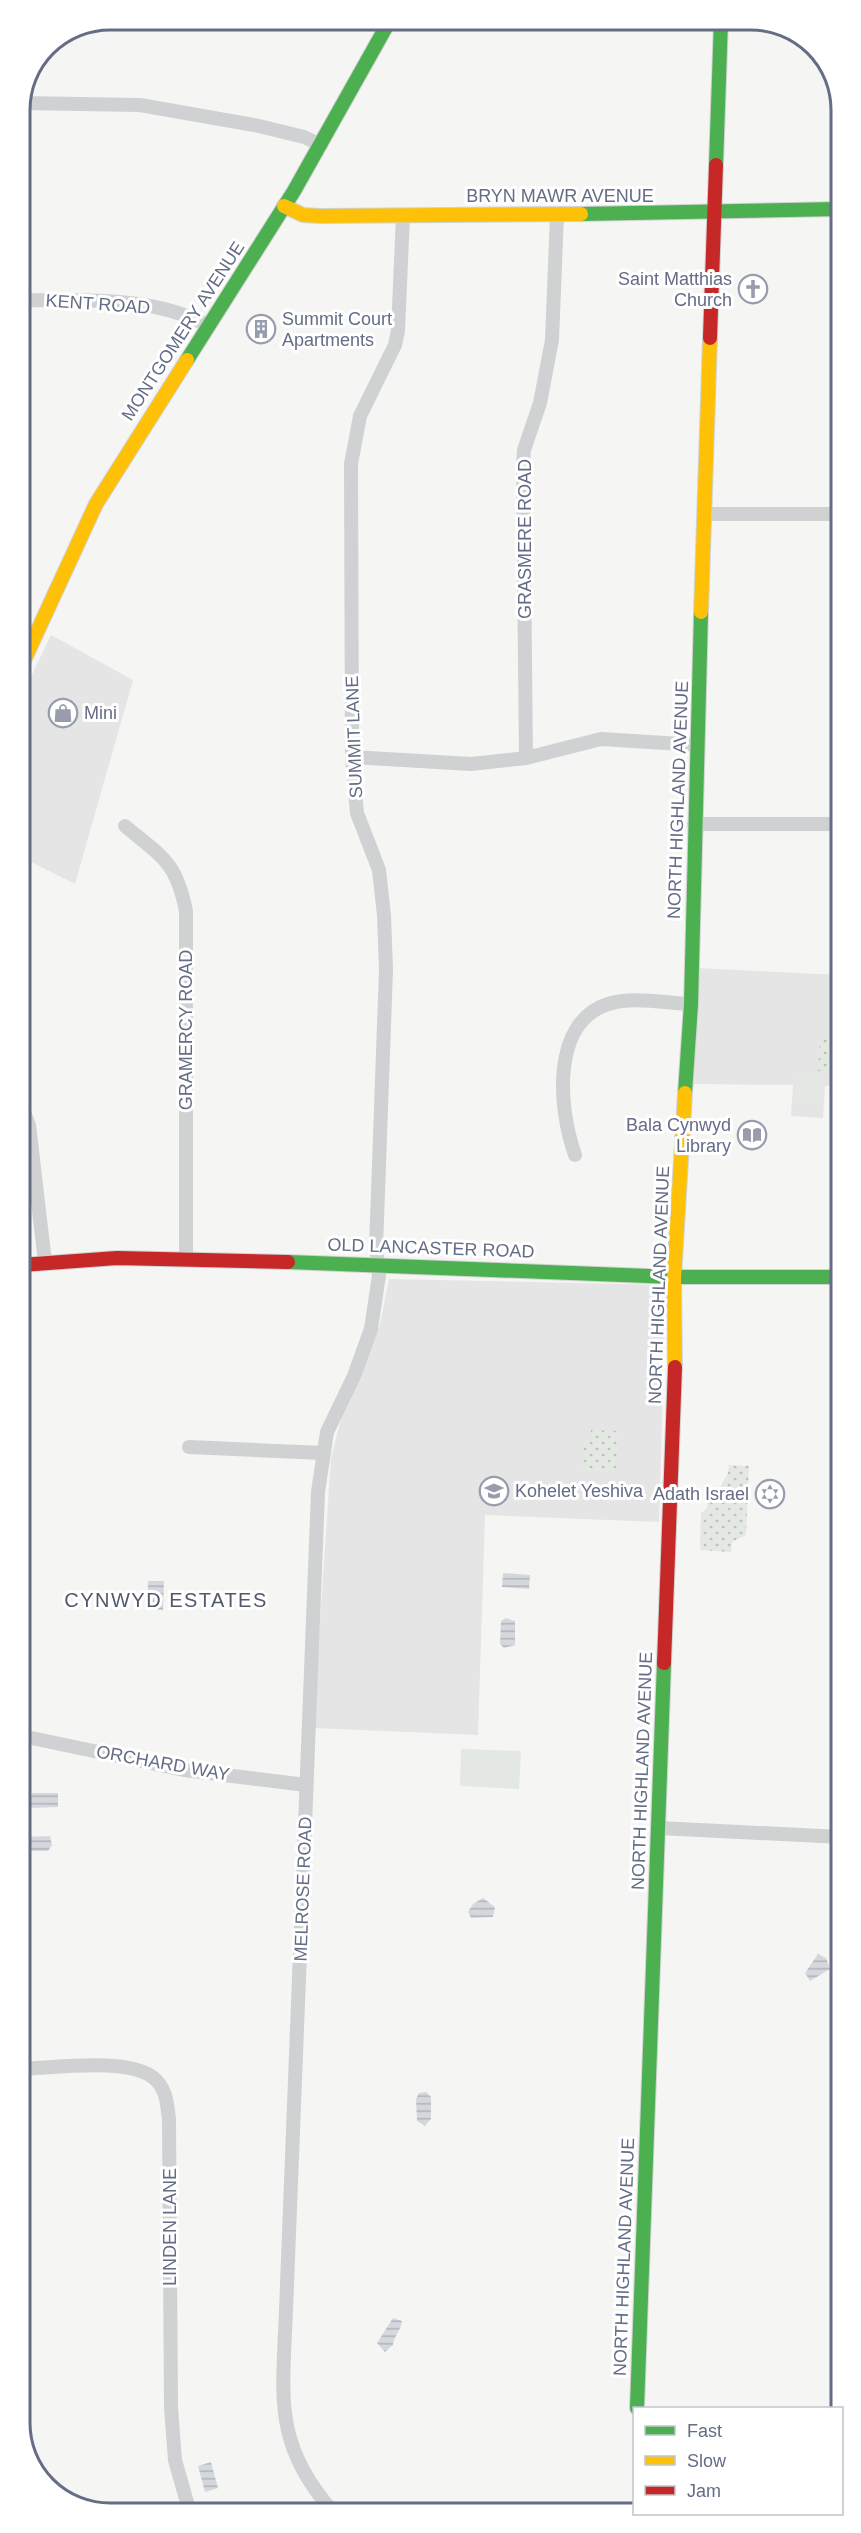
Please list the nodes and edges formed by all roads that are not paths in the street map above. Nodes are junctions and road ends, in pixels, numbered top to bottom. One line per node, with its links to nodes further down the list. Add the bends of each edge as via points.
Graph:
1 (385, 30): 4 (street, MONTGOMERY AVENUE)
2 (721, 30): 7 (street, NORTH HIGHLAND AVENUE)
3 (31, 103): 4 (street, via 140,105 259,126)
4 (321, 145): 5 (street, MONTGOMERY AVENUE)
5 (284, 206): 8 (street, BRYN MAWR AVENUE, via 303,215); 11 (street, MONTGOMERY AVENUE)
6 (831, 209): 7 (street, BRYN MAWR AVENUE)
7 (714, 213): 9 (street, BRYN MAWR AVENUE); 12 (street, NORTH HIGHLAND AVENUE)
8 (403, 215): 9 (street, BRYN MAWR AVENUE); 16 (street, SUMMIT LANE, via 398,331 360,416 351,464)
9 (557, 215): 17 (street, GRASMERE ROAD, via 552,340 523,464)
10 (30, 300): 11 (street, KENT ROAD, via 122,302 193,317)
11 (209, 326): 14 (street, MONTGOMERY AVENUE, via 96,504)
12 (704, 514): 13 (street); 15 (street, NORTH HIGHLAND AVENUE)
13 (831, 514)
14 (30, 647)
15 (697, 745): 17 (street, via 601,739); 18 (street, NORTH HIGHLAND AVENUE)
16 (352, 757): 17 (street, via 440,764); 27 (street, SUMMIT LANE, via 357,813 379,870 384,915 386,970)
17 (526, 758)
18 (694, 824): 19 (street); 21 (street, NORTH HIGHLAND AVENUE)
19 (831, 824)
20 (125, 826): 24 (street, GRAMERCY ROAD, via 171,865 181,885 186,911)
21 (691, 1004): 23 (street, via 615,1003 593,1013 578,1027 569,1041 565,1062 564,1107); 28 (street, NORTH HIGHLAND AVENUE)
22 (30, 1134): 25 (street)
23 (575, 1155)
24 (186, 1258): 25 (street, OLD LANCASTER ROAD); 27 (street, OLD LANCASTER ROAD)
25 (45, 1262): 26 (street, OLD LANCASTER ROAD)
26 (30, 1264)
27 (377, 1264): 28 (street, OLD LANCASTER ROAD); 31 (street, MELROSE ROAD, via 379,1275 371,1329 354,1376 330,1424)
28 (674, 1277): 29 (street, OLD LANCASTER ROAD); 34 (street, NORTH HIGHLAND AVENUE, via 676,1339)
29 (831, 1277)
30 (189, 1447): 31 (street)
31 (322, 1454): 33 (street, MELROSE ROAD)
32 (30, 1738): 33 (street, ORCHARD WAY, via 184,1770)
33 (306, 1785): 39 (street, MELROSE ROAD, via 284,2408 289,2440 304,2473)
34 (659, 1828): 35 (street); 37 (street, NORTH HIGHLAND AVENUE)
35 (831, 1837)
36 (30, 2069): 38 (street, LINDEN LANE, via 133,2069 156,2080 165,2093 169,2119 171,2408 175,2460)
37 (637, 2407)
38 (187, 2503)
39 (326, 2503)

